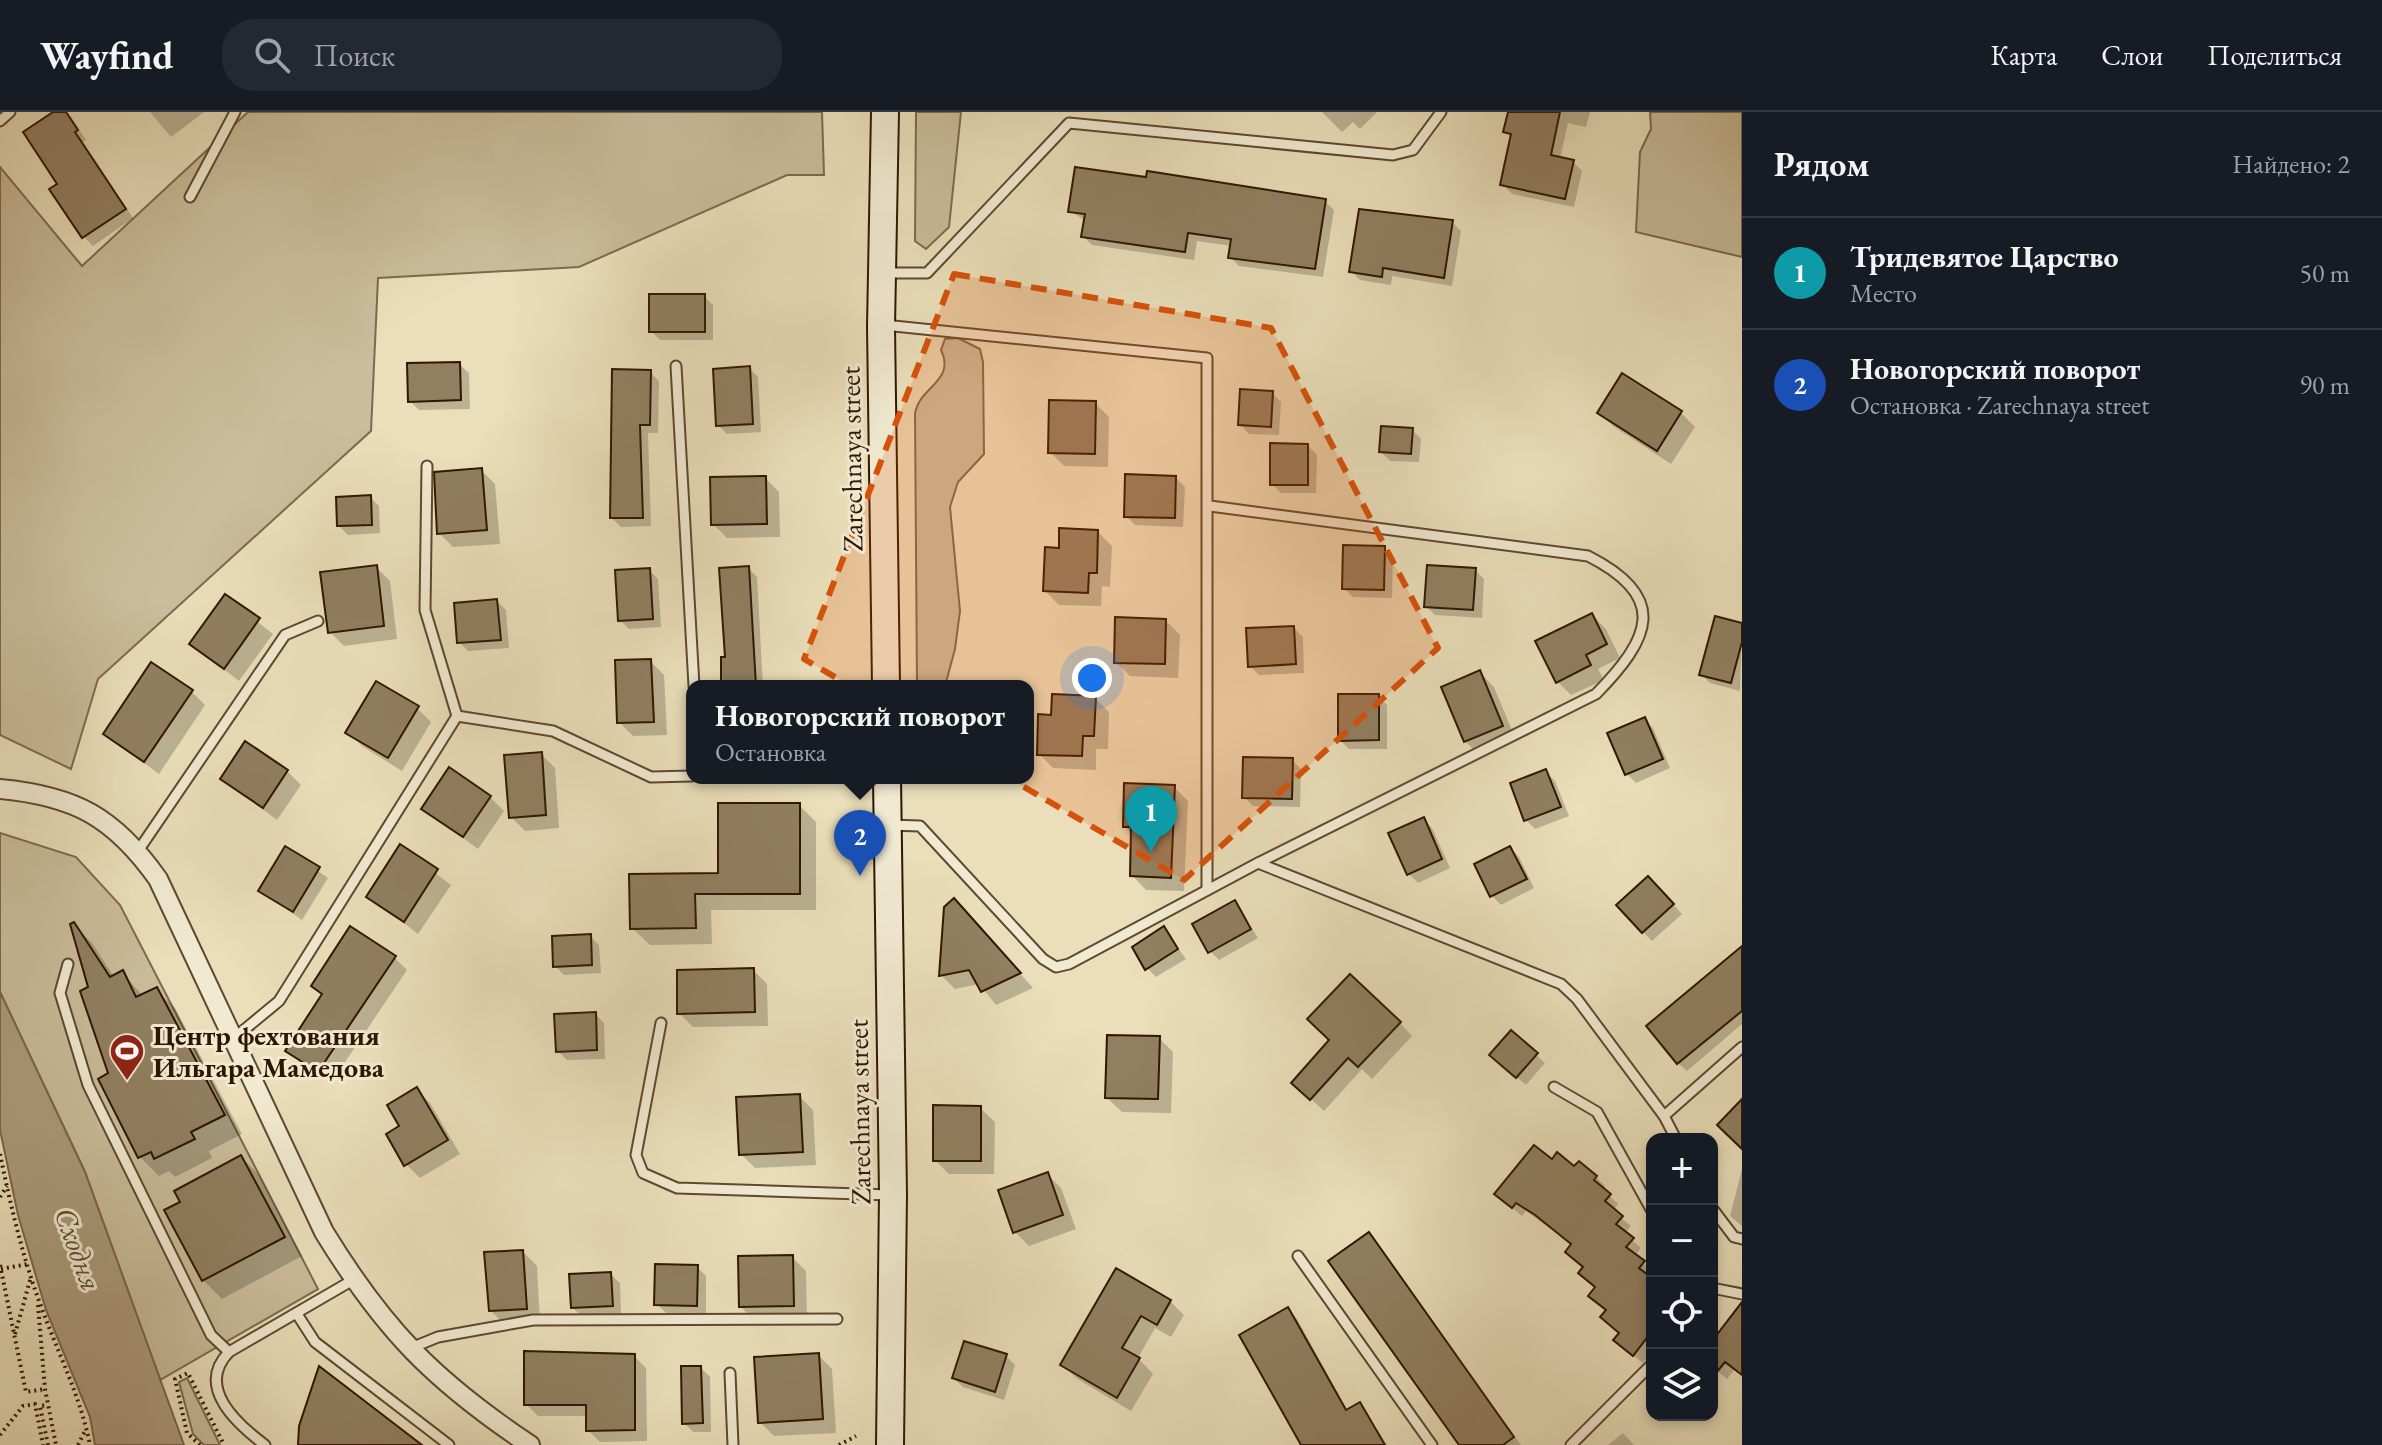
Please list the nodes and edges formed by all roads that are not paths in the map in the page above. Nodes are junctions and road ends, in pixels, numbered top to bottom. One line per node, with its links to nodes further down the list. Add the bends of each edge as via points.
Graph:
1 (10, 112): 5 (lane)
2 (235, 112): 6 (lane)
3 (885, 112): 7 (main road, Zarechnaya street)
4 (1441, 112): 7 (lane, via 1413,150 1393,155 1069,123 927,273)
5 (0, 121)
6 (190, 197)
7 (883, 273): 8 (main road, Zarechnaya street)
8 (881, 326): 11 (lane, via 1207,358); 14 (main road, Zarechnaya street)
9 (676, 366): 13 (lane)
10 (427, 466): 15 (lane, via 425,610)
11 (1210, 506): 21 (lane, via 1588,556 1633,585 1644,615 1642,634 1627,663 1596,694); 22 (lane)
12 (318, 621): 20 (lane, via 285,635)
13 (694, 680)
14 (886, 680)
15 (457, 716): 16 (lane, via 553,731 651,777); 25 (lane, via 279,1001)
16 (686, 776)
17 (887, 784): 19 (main road, Zarechnaya street)
18 (0, 789): 20 (street, via 73,803 117,829)
19 (888, 825): 22 (lane, via 920,826 1056,967); 30 (main road, Zarechnaya street)
20 (138, 851): 25 (street, via 158,879)
21 (1258, 863): 22 (lane); 28 (lane, via 1561,984)
22 (1207, 890)
23 (68, 964): 41 (lane, via 60,993 88,1085 211,1335)
24 (661, 1023): 30 (lane, via 636,1155 643,1173 677,1188)
25 (233, 1039): 35 (street, via 324,1232)
26 (1742, 1047): 28 (lane)
27 (1554, 1087): 31 (lane, via 1597,1112)
28 (1664, 1116): 29 (lane)
29 (1673, 1133)
30 (893, 1195): 48 (main road, Zarechnaya street)
31 (1649, 1205)
32 (1718, 1216): 33 (lane, via 1734,1237)
33 (1742, 1239)
34 (1298, 1256): 49 (lane)
35 (353, 1280): 38 (lane); 40 (street)
36 (1718, 1289): 37 (lane)
37 (1742, 1294)
38 (297, 1314): 41 (lane); 45 (lane, via 315,1342)
39 (837, 1319): 40 (lane, via 533,1320 438,1337)
40 (408, 1350): 46 (street, via 479,1411)
41 (229, 1352): 44 (lane, via 216,1372 217,1387 233,1421)
42 (1646, 1370): 50 (lane)
43 (730, 1373): 47 (lane)
44 (265, 1445)
45 (449, 1445)
46 (530, 1445)
47 (733, 1445)
48 (890, 1445)
49 (1432, 1445)
50 (1571, 1445)

